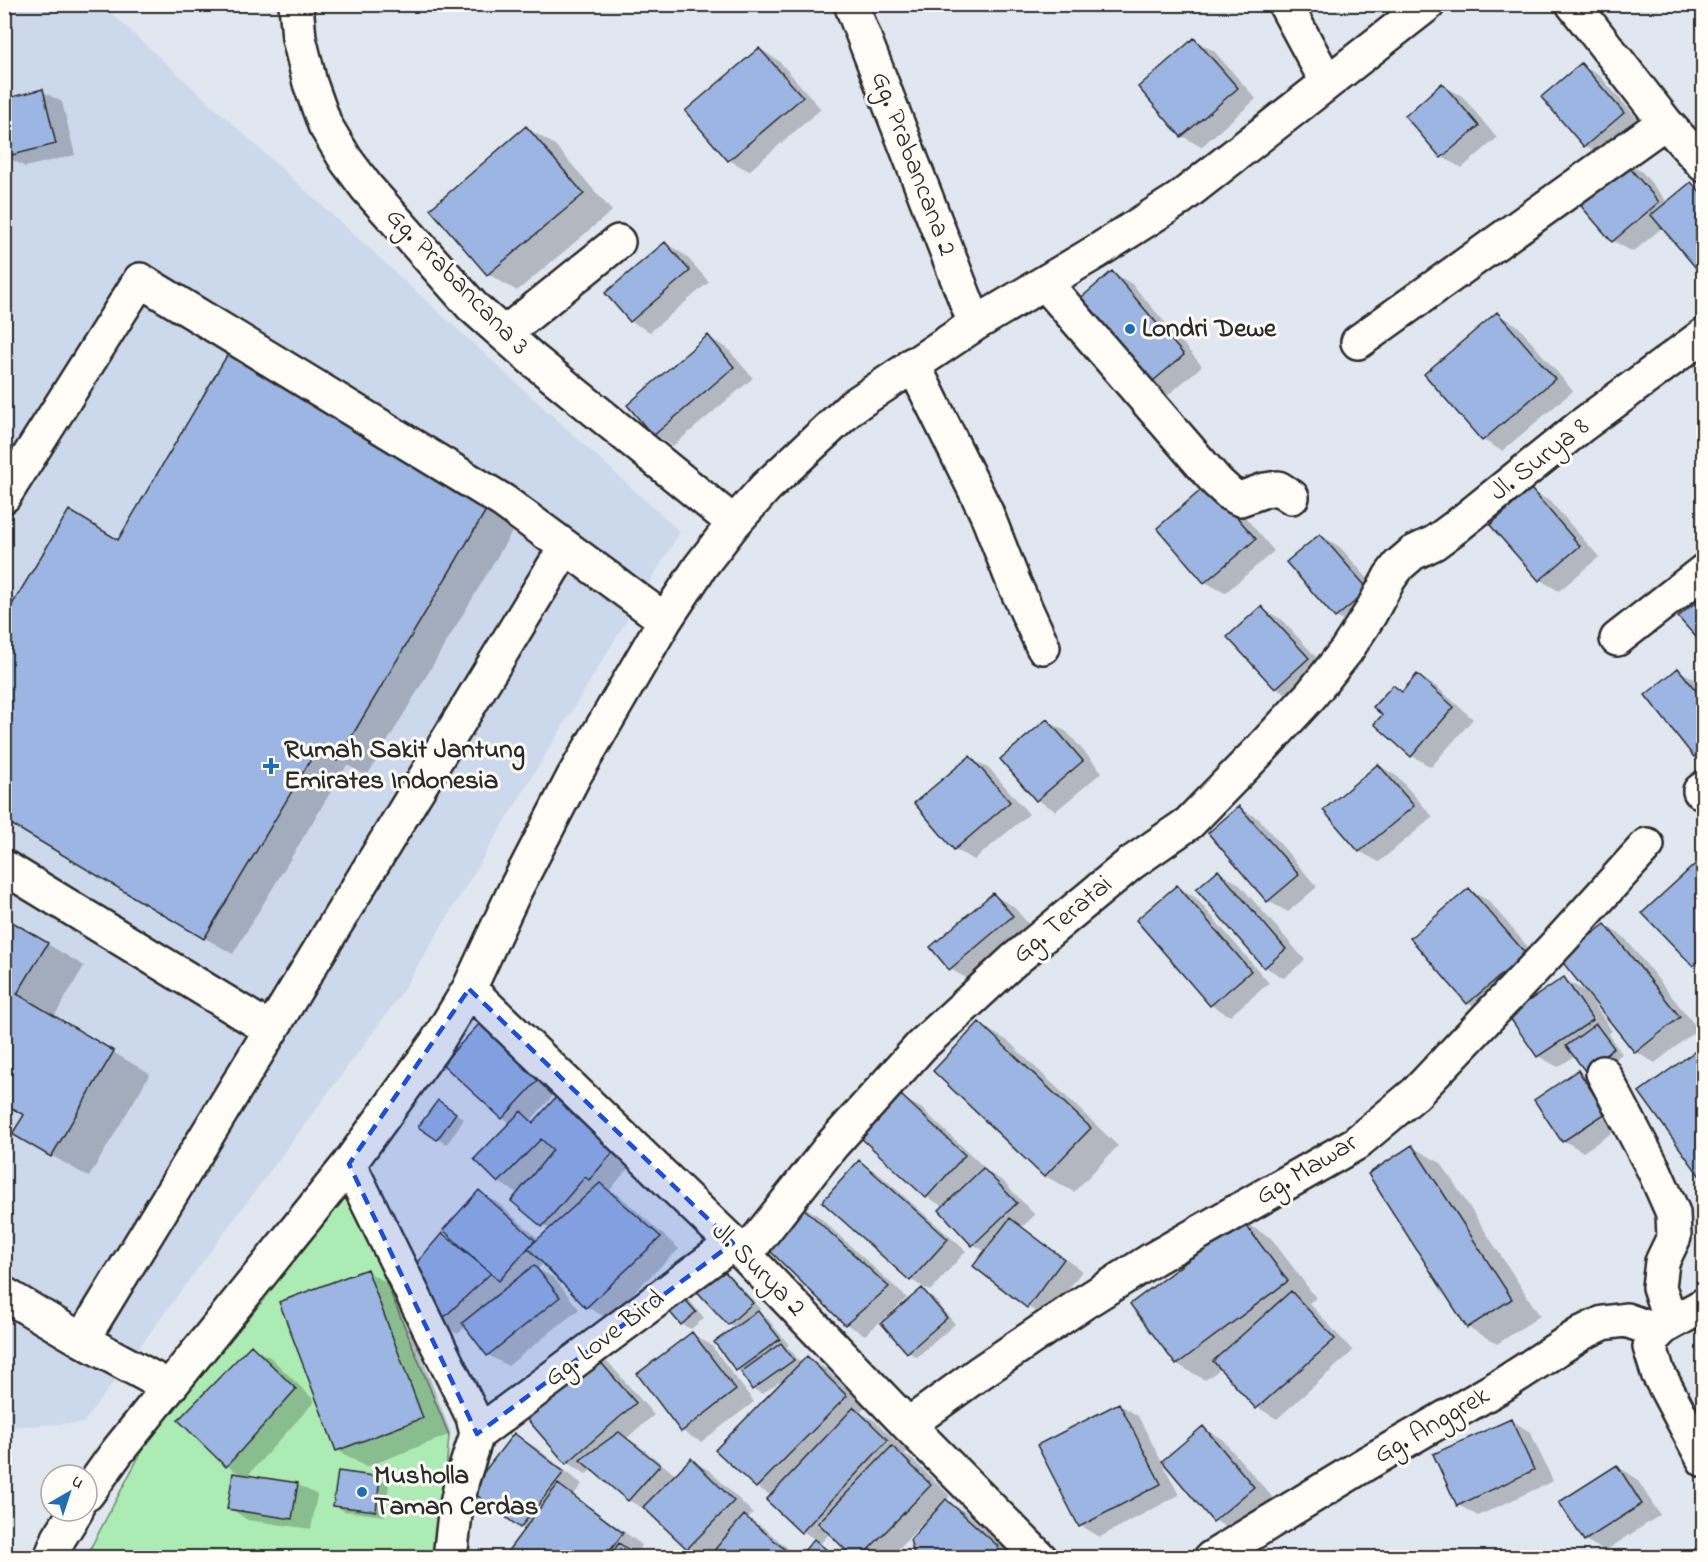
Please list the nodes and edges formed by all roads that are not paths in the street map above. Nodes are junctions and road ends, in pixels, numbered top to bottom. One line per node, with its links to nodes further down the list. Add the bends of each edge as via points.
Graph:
1 (296, 4): 12 (street, Gg. Prabancana 3, via 310,83 325,125 346,160 472,306)
2 (851, 4): 11 (street, Gg. Prabancana 2)
3 (1285, 4): 6 (street)
4 (1428, 4): 6 (street)
5 (1573, 4): 7 (street)
6 (1327, 82): 10 (street, via 1179,199)
7 (1665, 122): 8 (street); 14 (street)
8 (1704, 165)
9 (618, 242): 12 (street)
10 (1045, 283): 11 (street); 17 (street, via 1230,494 1239,499 1278,488)
11 (975, 324): 15 (street)
12 (504, 334): 18 (street, Gg. Prabancana 3)
13 (1704, 335): 21 (street, Jl. Surya 8, via 1581,426 1457,526 1413,552)
14 (1358, 342)
15 (913, 364): 18 (street, via 853,406 766,487); 24 (street, via 986,512)
16 (4, 496): 19 (street, via 140,280 503,501)
17 (1292, 497)
18 (734, 523): 22 (street)
19 (565, 548): 22 (street); 28 (street)
20 (1704, 571): 23 (street)
21 (1383, 591): 31 (street, Gg. Teratai, via 1346,651 1311,694 1190,823 1130,864 1022,954 921,1046)
22 (665, 620): 27 (street, via 574,776)
23 (1617, 639)
24 (1043, 647)
25 (1647, 844): 37 (street, Gg. Mawar, via 1416,1093 1355,1144 1103,1290)
26 (4, 867): 28 (street)
27 (469, 989): 30 (street, via 435,1045); 31 (street, Jl. Surya 2)
28 (270, 1030): 35 (street)
29 (1603, 1073): 34 (street, via 1673,1212 1674,1237 1662,1262 1659,1287)
30 (349, 1164): 36 (street); 38 (street, via 473,1417)
31 (739, 1249): 37 (street, Jl. Surya 2); 38 (street, Gg. Love Bird)
32 (4, 1294): 35 (street)
33 (1704, 1305): 34 (street)
34 (1663, 1329): 39 (street, via 1650,1347 1658,1373); 45 (street, Gg. Anggrek, via 1626,1320 1603,1323 1582,1333 1502,1385)
35 (82, 1340): 36 (street)
36 (169, 1387): 40 (street)
37 (908, 1425): 44 (street, Jl. Surya 2)
38 (477, 1434): 43 (street, via 462,1480)
39 (1704, 1460)
40 (99, 1477)
41 (68, 1523): 42 (street)
42 (51, 1557)
43 (450, 1557)
44 (1041, 1557)
45 (1211, 1557)

